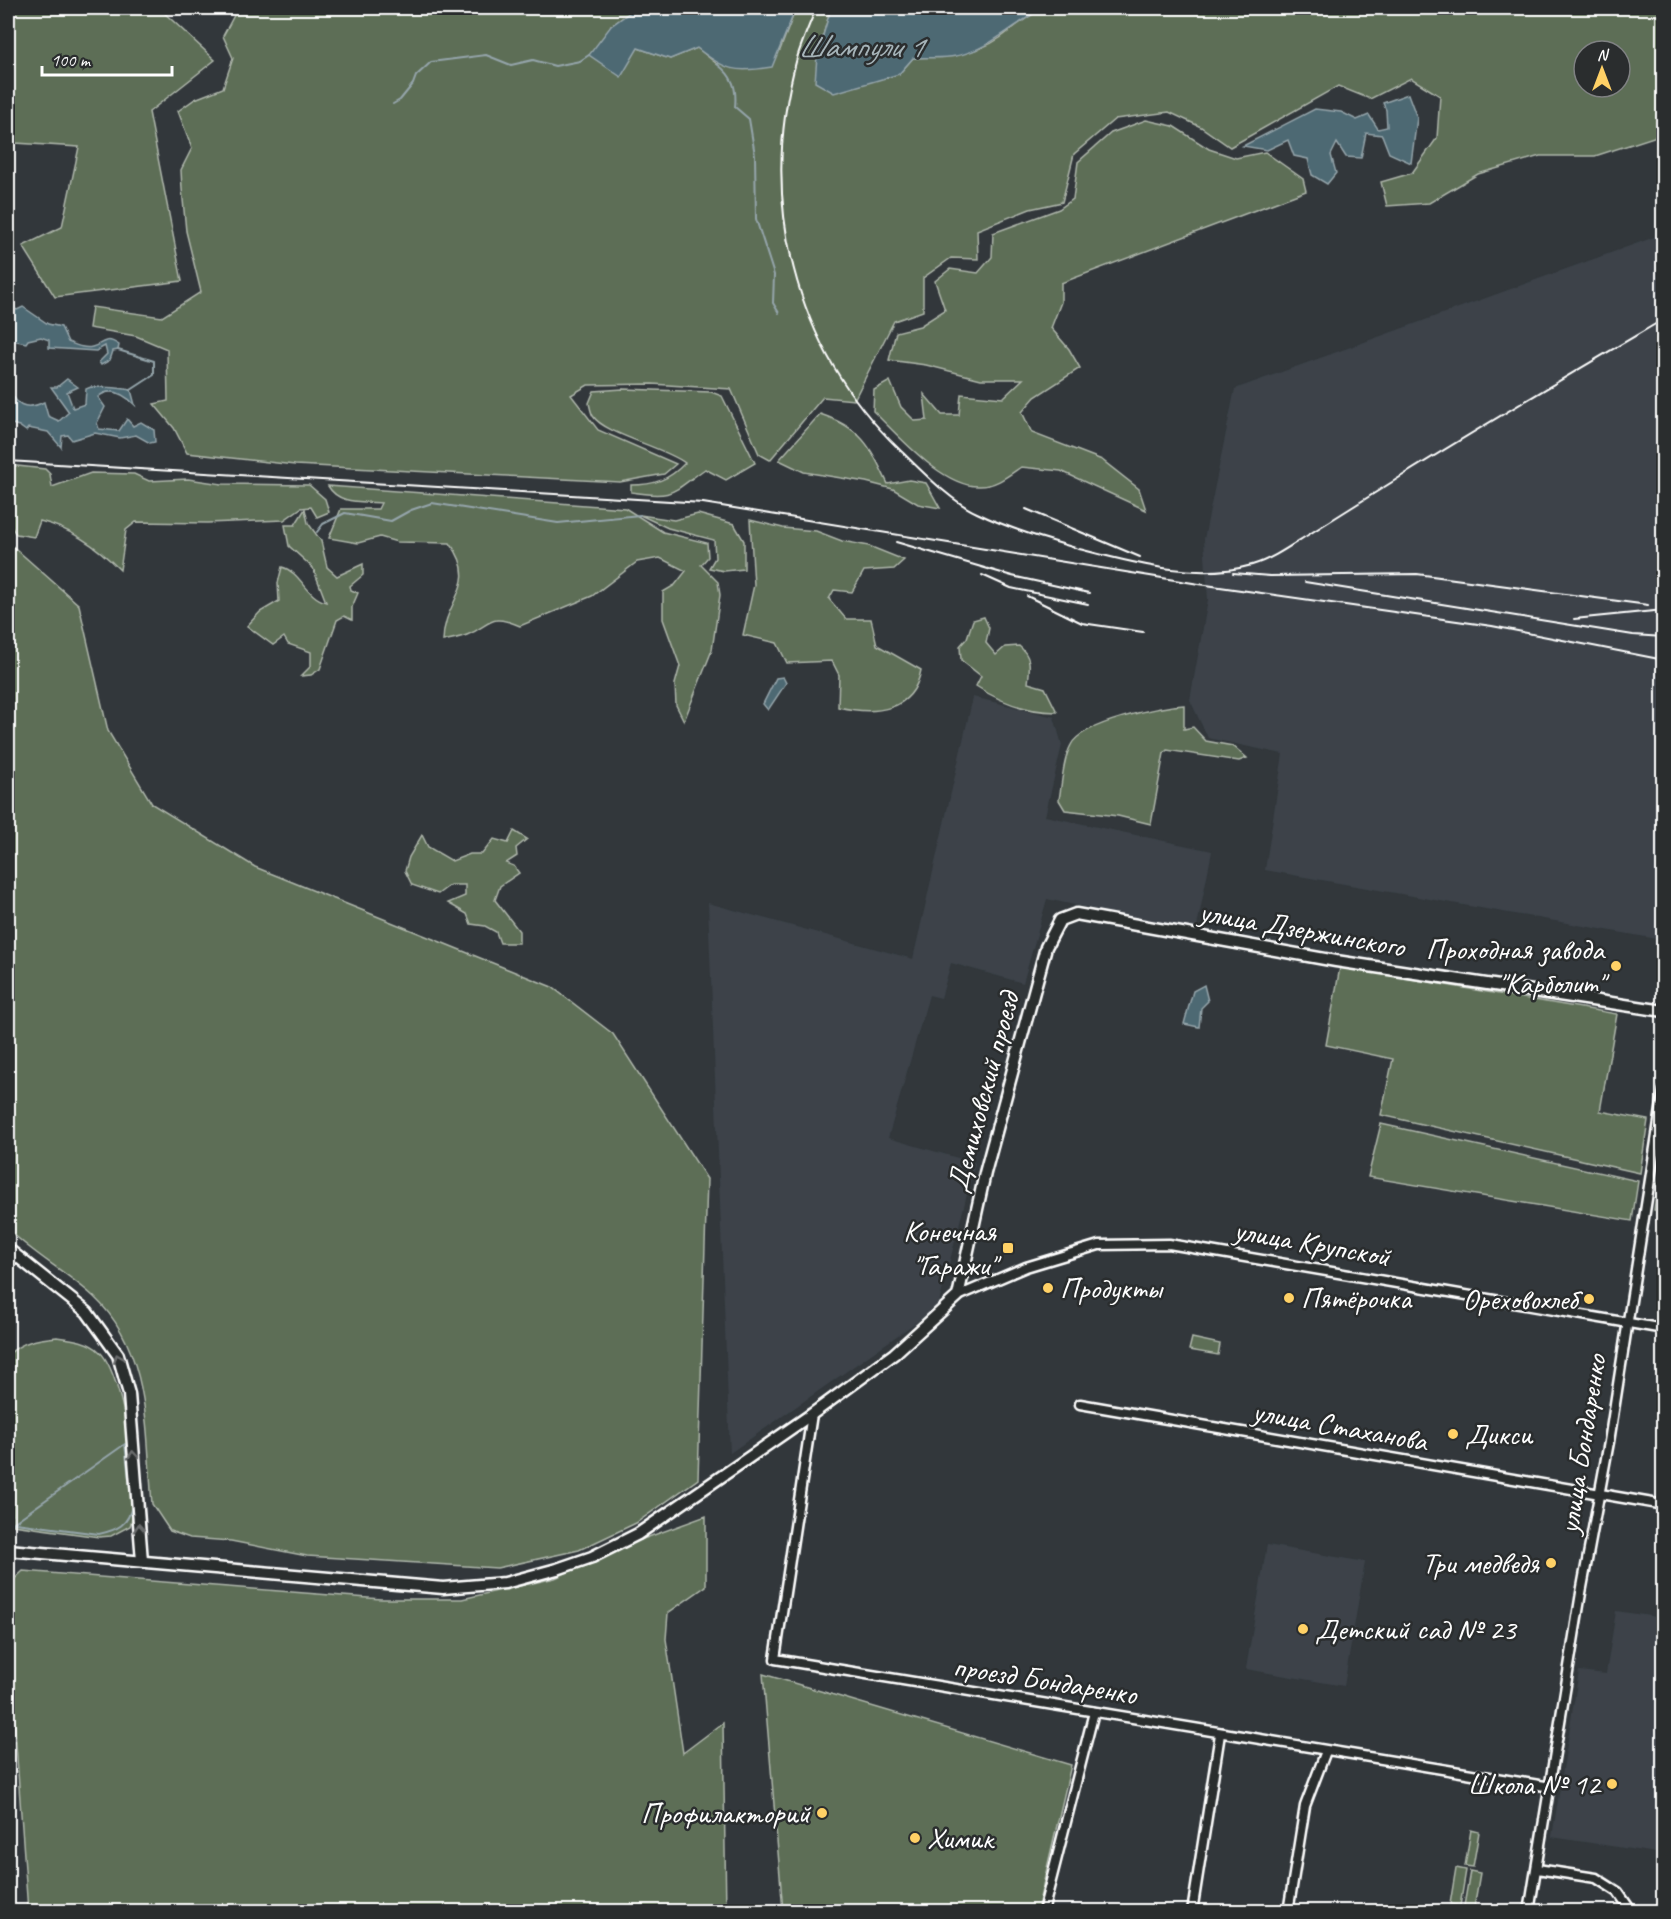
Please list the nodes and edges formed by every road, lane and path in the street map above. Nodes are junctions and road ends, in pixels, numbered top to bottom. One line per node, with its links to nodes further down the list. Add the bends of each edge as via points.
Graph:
1 (1076, 914): 2 (main road, улица Дзержинского, via 1335,960); 5 (main road, Демиховский проезд, via 1060,920 1046,946 985,1173)
2 (1664, 1011)
3 (1664, 1090): 6 (street, улица Бондаренко)
4 (8, 1249): 13 (main road, one-way to 4, via 129,1394 118,1354 87,1312)
5 (958, 1296): 6 (street, улица Крупской, via 1026,1267 1099,1245 1169,1244); 9 (main road, via 894,1354)
6 (1626, 1322): 7 (street, улица Крупской); 10 (street, улица Бондаренко)
7 (1664, 1329)
8 (1080, 1404): 10 (street, улица Стаханова)
9 (812, 1414): 13 (main road, via 638,1534 592,1557 505,1583 443,1588); 14 (street, проезд Бондаренко, via 775,1659)
10 (1599, 1495): 11 (street, улица Стаханова); 17 (street, улица Бондаренко)
11 (1664, 1505)
12 (8, 1550): 13 (main road)
13 (142, 1561)
14 (1094, 1712): 15 (street, проезд Бондаренко); 19 (street)
15 (1220, 1734): 16 (street, проезд Бондаренко); 20 (street)
16 (1326, 1751): 17 (street, проезд Бондаренко); 21 (street, via 1305,1806)
17 (1551, 1787): 18 (street, улица Бондаренко)
18 (1537, 1869): 22 (street, улица Бондаренко); 23 (street, via 1596,1878 1618,1892)
19 (1043, 1911)
20 (1192, 1911)
21 (1288, 1911)
22 (1529, 1911)
23 (1632, 1911)

